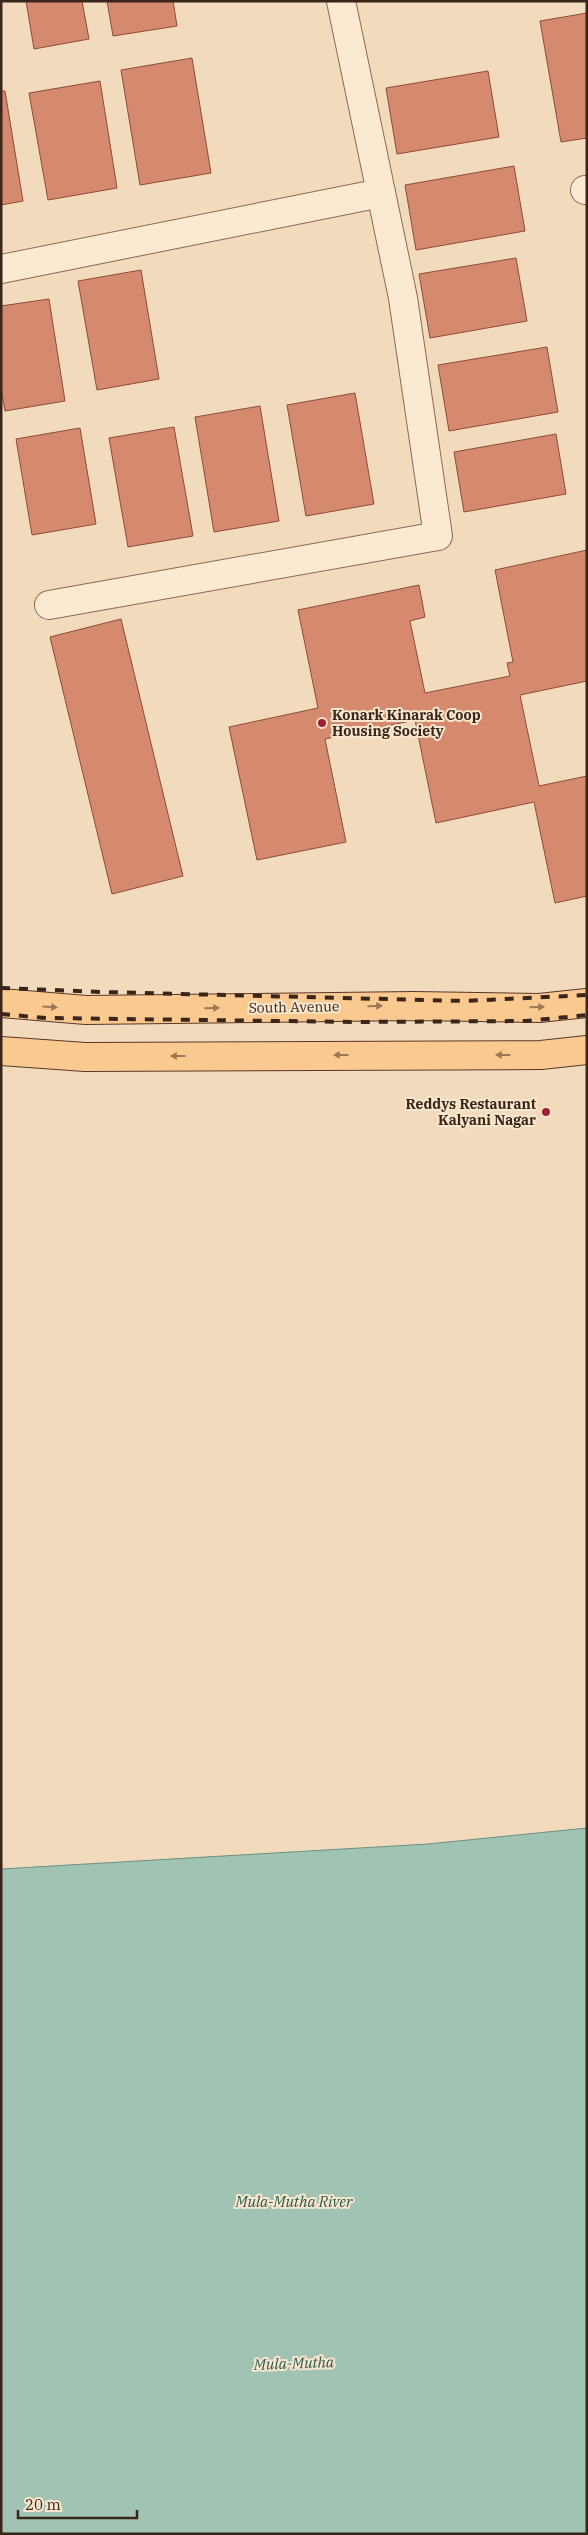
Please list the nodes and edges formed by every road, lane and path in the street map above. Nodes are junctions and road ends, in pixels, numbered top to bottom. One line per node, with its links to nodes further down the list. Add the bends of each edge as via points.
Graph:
1 (341, 1): 2 (street)
2 (381, 193): 3 (street); 4 (street, via 403,298 438,536)
3 (1, 269)
4 (49, 605)
5 (587, 1003): 6 (main road, South Avenue, one-way to 5, via 86,1010 414,1006 539,1008)
6 (1, 1004)
7 (587, 1050): 8 (main road, one-way to 8, via 541,1055 85,1057)
8 (1, 1051)

